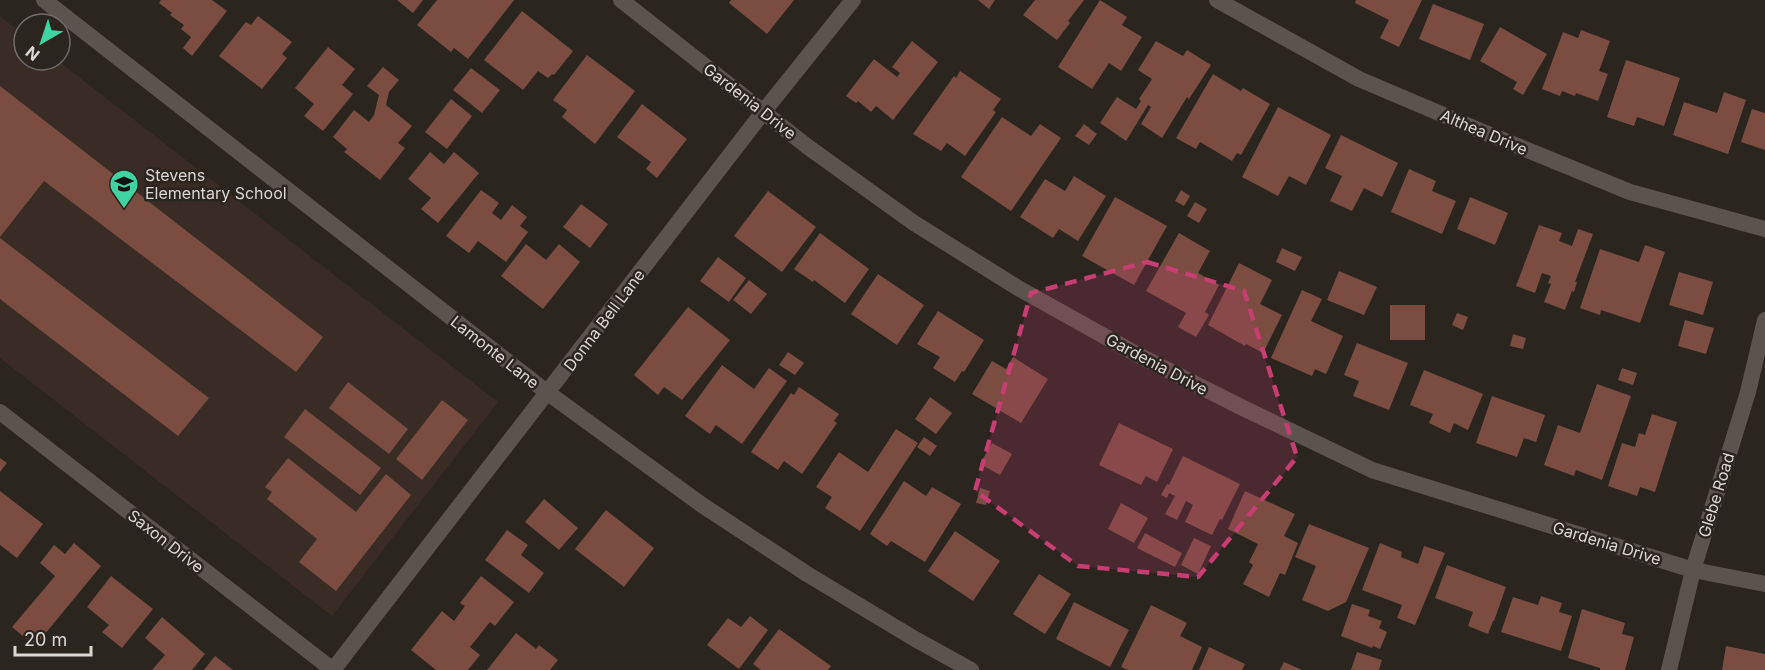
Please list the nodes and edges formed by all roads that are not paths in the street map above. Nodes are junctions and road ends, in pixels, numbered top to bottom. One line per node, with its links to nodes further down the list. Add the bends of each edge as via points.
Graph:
1 (44, 0): 8 (street, Lamonte Lane)
2 (621, 0): 5 (street, Gardenia Drive)
3 (854, 0): 5 (street, Donna Bell Lane)
4 (1217, 0): 6 (street, Althea Drive, via 1359,79 1482,131 1630,192)
5 (764, 111): 8 (street, Donna Bell Lane); 10 (street, Gardenia Drive, via 914,224 1008,283 1243,408 1372,470)
6 (1765, 229)
7 (1765, 320): 10 (street, Glebe Road, via 1748,392)
8 (548, 393): 12 (street, Donna Bell Lane); 13 (street, Lamonte Lane, via 702,506 788,562)
9 (0, 412): 12 (street, Saxon Drive)
10 (1693, 570): 11 (street, Gardenia Drive); 14 (street, Glebe Road)
11 (1765, 584)
12 (333, 670)
13 (971, 670)
14 (1669, 670)

